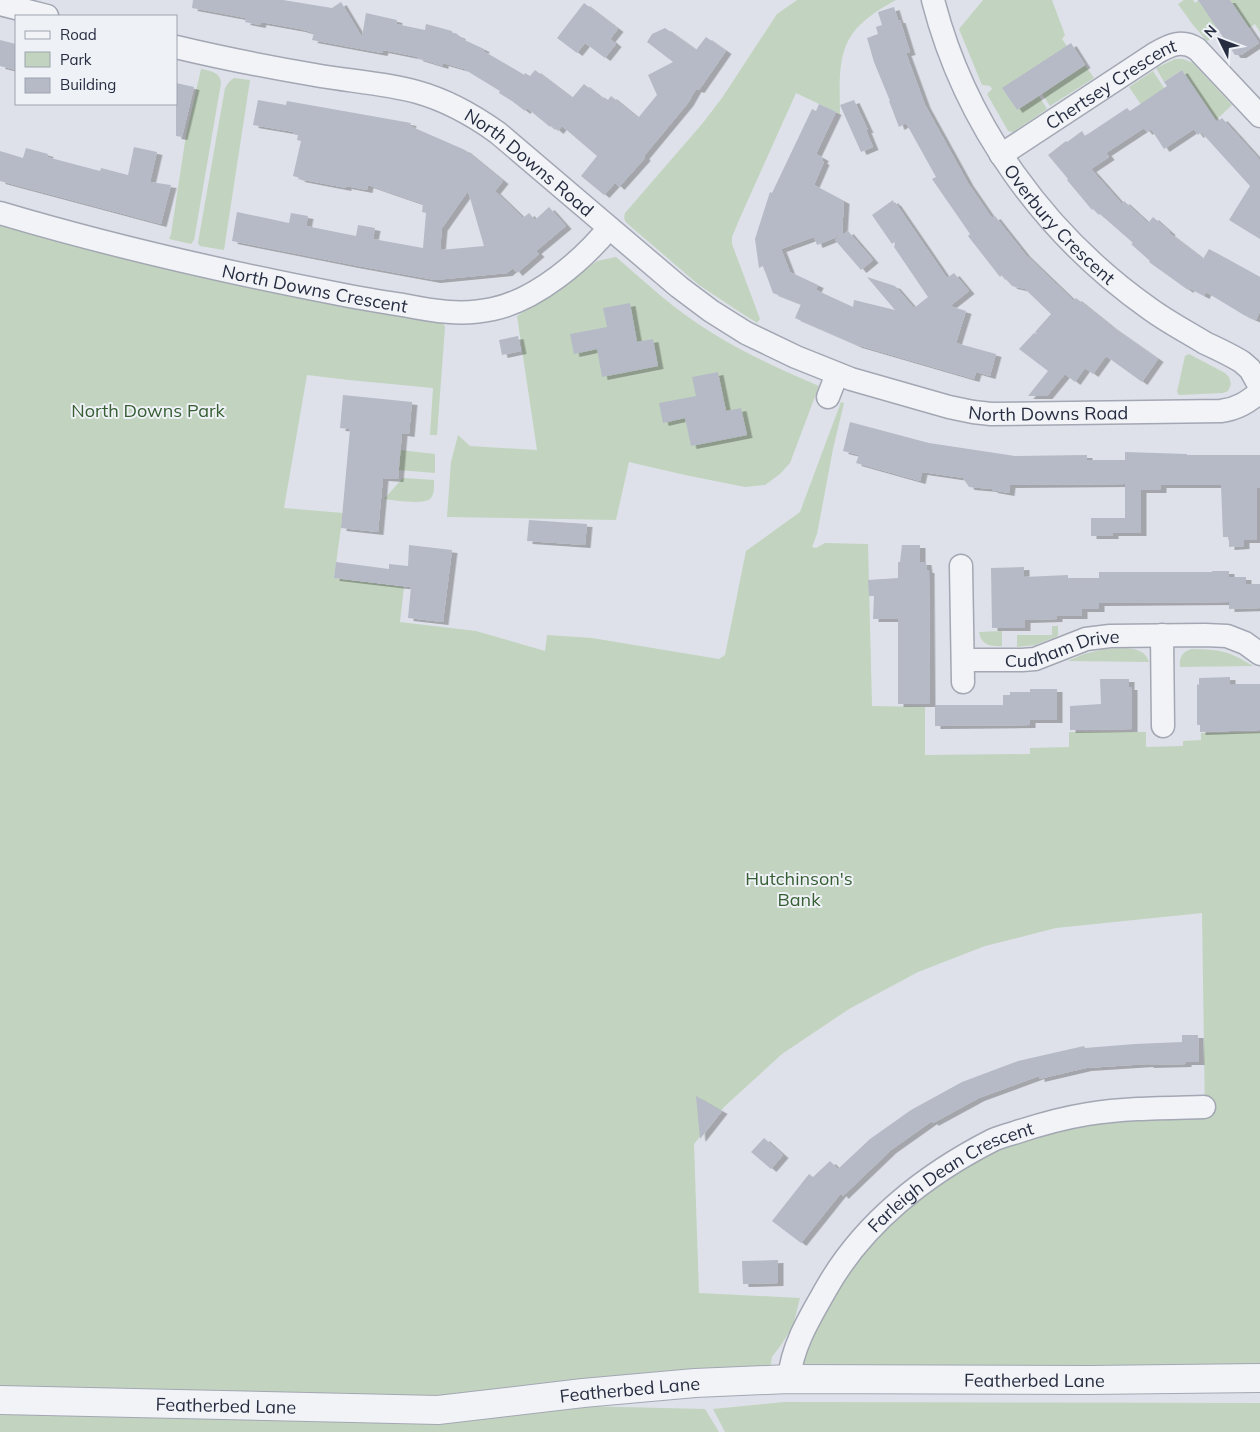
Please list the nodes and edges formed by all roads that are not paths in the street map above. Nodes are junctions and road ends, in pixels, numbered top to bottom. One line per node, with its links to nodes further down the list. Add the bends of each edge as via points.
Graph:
1 (933, 0): 6 (street, Overbury Crescent, via 954,67)
2 (0, 4): 3 (street)
3 (43, 15)
4 (178, 47): 8 (street, North Downs Road, via 408,90 442,101 498,133)
5 (1260, 116): 6 (street, Chertsey Crescent, via 1197,49 1186,43 1175,44 1156,53)
6 (1001, 155): 10 (street, Overbury Crescent, via 1041,209 1105,274 1162,318 1242,362)
7 (0, 213): 8 (street, North Downs Crescent, via 277,282 453,313 495,309 530,294 583,256)
8 (609, 228): 9 (street, North Downs Road, via 678,287 727,322 782,351)
9 (837, 374): 11 (street, North Downs Road, via 949,407 992,414 1221,411 1236,408); 12 (street)
10 (1260, 387)
11 (1260, 392)
12 (828, 397)
13 (961, 566): 14 (street, Cudham Drive, via 963,671 1041,657 1098,637)
14 (1162, 635): 15 (street, Cudham Drive, via 1227,636); 16 (street)
15 (1260, 654)
16 (1163, 726)
17 (1204, 1107): 19 (street, Farleigh Dean Crescent, via 1117,1111 1056,1120 995,1140 929,1178 891,1208 834,1275 798,1342)
18 (1260, 1378): 19 (street, Featherbed Lane)
19 (789, 1379): 20 (street, Featherbed Lane, via 695,1383 438,1410)
20 (0, 1400)

